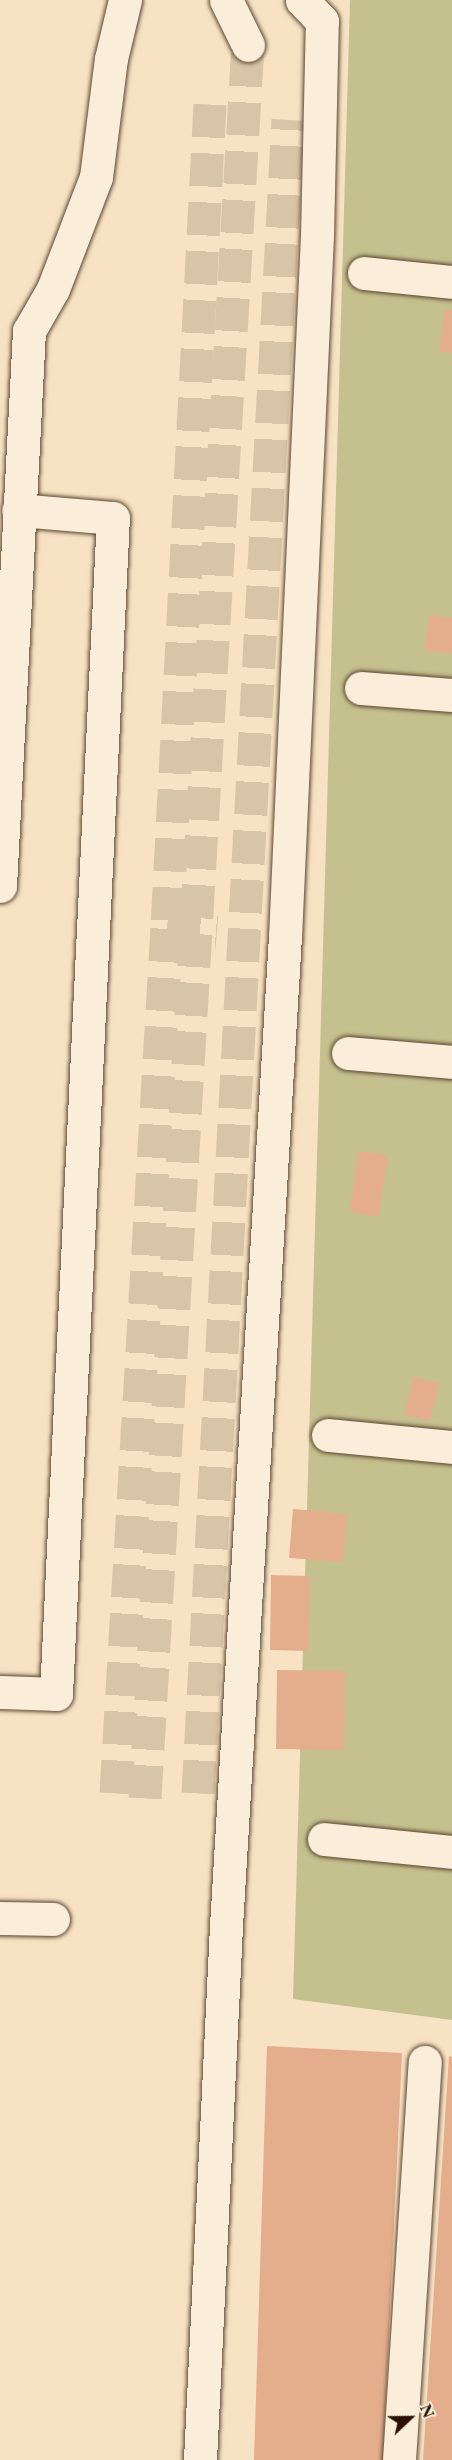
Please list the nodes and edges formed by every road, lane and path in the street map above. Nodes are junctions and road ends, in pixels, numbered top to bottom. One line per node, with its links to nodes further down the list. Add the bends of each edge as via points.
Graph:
1 (125, 0): 7 (lane, via 111,59 96,177 53,289 29,331)
2 (226, 0): 4 (lane)
3 (302, 0): 21 (lane, via 322,21 318,236 285,937 227,1914)
4 (248, 45)
5 (364, 273): 6 (lane)
6 (452, 282)
7 (18, 510): 10 (lane); 15 (lane, via 114,518 56,1694)
8 (361, 687): 9 (lane)
9 (452, 695)
10 (0, 886)
11 (348, 1053): 12 (lane)
12 (452, 1062)
13 (328, 1435): 14 (lane)
14 (452, 1447)
15 (0, 1692)
16 (324, 1839): 17 (lane)
17 (452, 1852)
18 (0, 1918): 19 (lane)
19 (53, 1919)
20 (424, 2062): 22 (lane)
21 (200, 2460)
22 (399, 2460)

